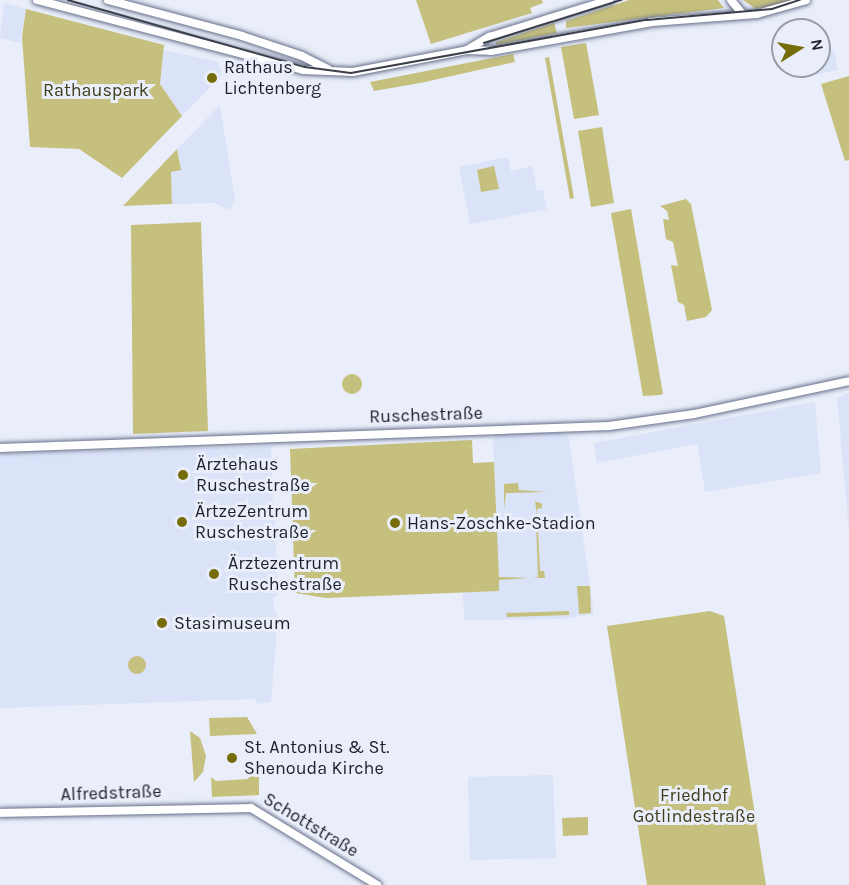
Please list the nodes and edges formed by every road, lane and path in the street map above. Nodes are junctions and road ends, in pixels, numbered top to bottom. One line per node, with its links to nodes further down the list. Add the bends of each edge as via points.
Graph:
1 (37, 0): 8 (street, via 303,70)
2 (108, 0): 8 (street, via 242,36 302,56)
3 (609, 0): 7 (street, via 489,38)
4 (731, 0): 6 (street)
5 (806, 0): 6 (street, via 784,9)
6 (743, 15): 7 (street, via 652,22 491,51)
7 (467, 50): 8 (street, via 353,72)
8 (328, 70)
9 (849, 381): 10 (street, Ruschestraße, via 694,414 609,426)
10 (0, 448)
11 (224, 806): 12 (street, Alfredstraße); 13 (street, Schottstraße, via 264,813)
12 (0, 813)
13 (377, 885)

